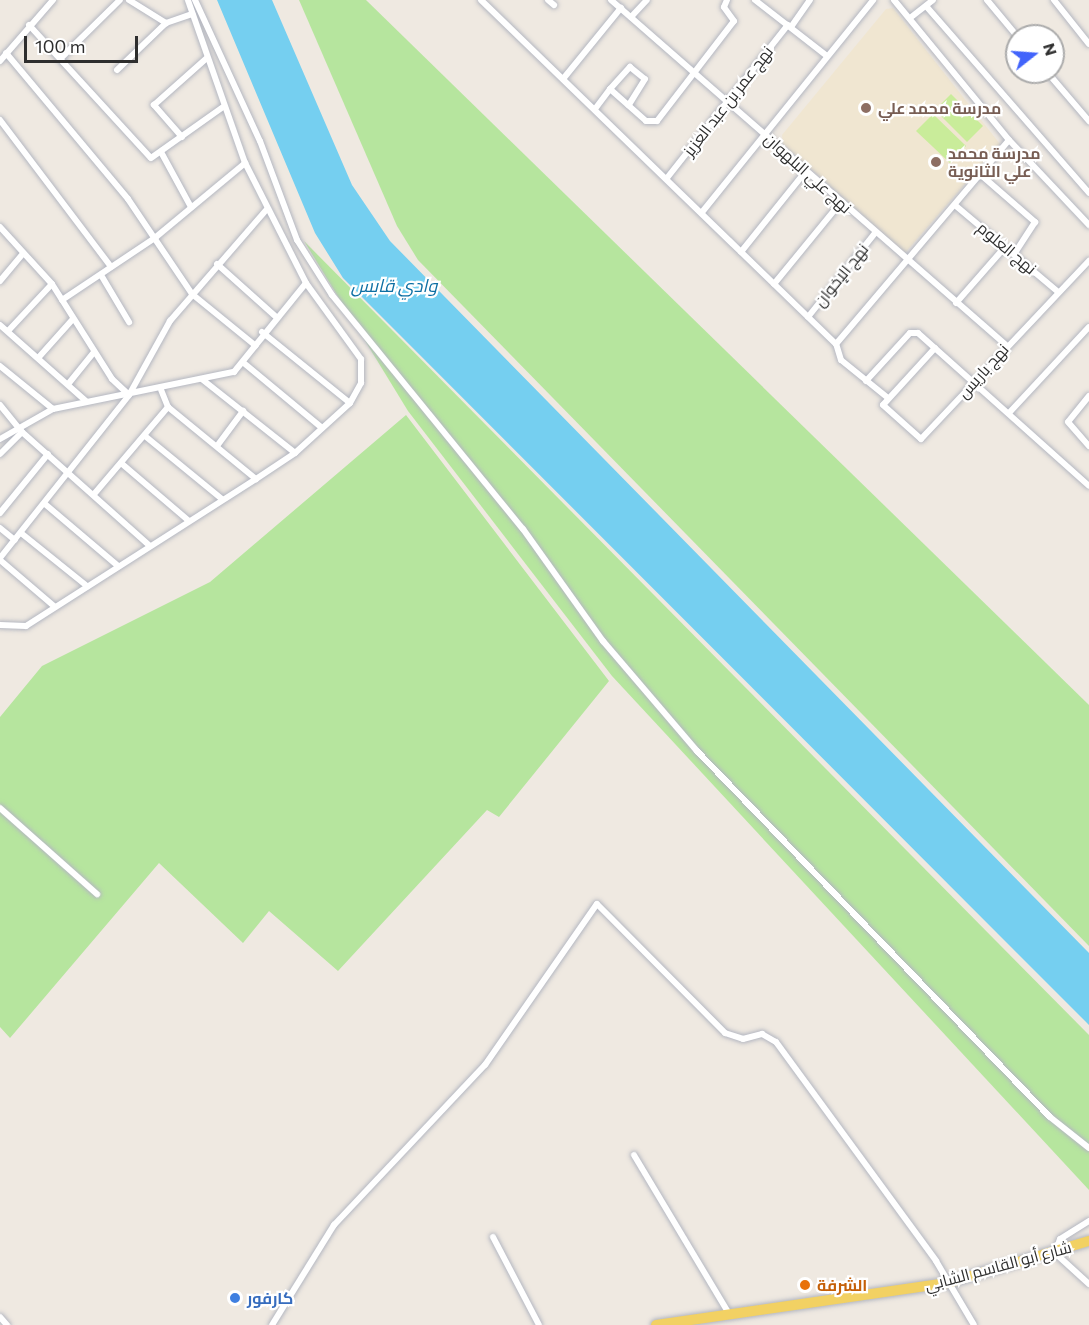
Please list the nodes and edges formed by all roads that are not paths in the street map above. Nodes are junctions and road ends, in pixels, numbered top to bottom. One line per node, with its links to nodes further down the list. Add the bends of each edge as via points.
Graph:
1 (53, 0): 24 (street)
2 (120, 0): 29 (street)
3 (129, 0): 22 (street)
4 (188, 0): 19 (street)
5 (195, 0): 138 (street, via 260,141 297,240 332,294 523,529 603,641 697,751 1050,1117)
6 (481, 0): 34 (street)
7 (611, 0): 18 (street, نهج علي البلهوان)
8 (647, 0): 20 (street)
9 (727, 0): 33 (street, via 723,7 734,21)
10 (755, 0): 25 (street)
11 (810, 0): 25 (street, نهج عمر بن عبد العزيز)
12 (894, 0): 21 (street)
13 (933, 0): 17 (street)
14 (987, 0): 23 (street)
15 (1054, 0): 26 (street)
16 (871, 1): 28 (street)
17 (926, 6): 21 (street); 51 (street)
18 (621, 8): 20 (street, نهج علي البلهوان); 34 (street)
19 (192, 14): 22 (street); 30 (street)
20 (632, 17): 33 (street, نهج علي البلهوان)
21 (910, 18): 45 (street)
22 (166, 23): 32 (street)
23 (1007, 24)
24 (29, 25): 27 (street); 29 (street)
25 (789, 26): 28 (street); 37 (street, نهج عمر بن عبد العزيز)
26 (1089, 44)
27 (6, 53): 31 (street); 60 (street)
28 (827, 56): 43 (street)
29 (62, 57): 46 (street, via 151,158)
30 (207, 58): 39 (street); 44 (street, via 154,105)
31 (0, 61)
32 (117, 70)
33 (694, 72): 37 (street, نهج علي البلهوان); 38 (street, via 654,123)
34 (563, 79): 40 (street)
35 (1057, 84): 42 (street)
36 (610, 89): 38 (street); 38 (street, via 629,67 639,73 646,83); 40 (street)
37 (728, 101): 43 (street, نهج علي البلهوان); 50 (street, نهج عمر بن عبد العزيز)
38 (629, 105)
39 (223, 107): 44 (street); 47 (street)
40 (595, 109): 50 (street)
41 (0, 120): 68 (street)
42 (1089, 121)
43 (764, 133): 48 (street, نهج علي البلهوان); 56 (street)
44 (182, 137): 46 (street)
45 (1009, 141): 49 (street); 57 (street)
46 (161, 152): 54 (street)
47 (245, 163): 54 (street); 55 (street)
48 (806, 171): 52 (street, نهج علي البلهوان); 62 (street)
49 (981, 175): 53 (street); 64 (street, via 1035,222)
50 (667, 178): 56 (street)
51 (1089, 193)
52 (841, 202): 59 (street, نهج علي البلهوان); 73 (street)
53 (956, 206): 61 (street, نهج العلوم); 65 (street)
54 (191, 207): 60 (street)
55 (267, 209): 66 (street); 71 (street)
56 (703, 211): 62 (street)
57 (1089, 225)
58 (0, 226): 63 (street)
59 (875, 233): 65 (street, نهج علي البلهوان); 79 (street, نهج الإخوان)
60 (156, 237): 68 (street); 75 (street)
61 (1005, 247): 64 (street, نهج العلوم); 77 (street)
62 (741, 252): 73 (street)
63 (23, 254): 70 (street); 72 (street)
64 (1014, 254): 74 (street, نهج العلوم)
65 (908, 261): 77 (street, نهج علي البلهوان); 86 (street)
66 (217, 264): 75 (street); 78 (street)
67 (1088, 265): 74 (street, نهج باريس)
68 (111, 267): 69 (street)
69 (102, 275): 76 (street); 81 (street)
70 (0, 281)
71 (306, 283): 78 (street); 103 (street, via 361,358 361,383)
72 (52, 284): 76 (street); 84 (street)
73 (774, 284): 79 (street)
74 (1057, 291): 87 (street, نهج باريس)
75 (192, 294): 88 (street); 99 (street, via 166,326)
76 (62, 300): 80 (street)
77 (956, 303): 87 (street, نهج علي البلهوان)
78 (275, 316): 85 (street)
79 (808, 317): 86 (street)
80 (72, 320): 90 (street); 91 (street)
81 (129, 322)
82 (0, 325): 84 (street)
83 (1089, 327): 108 (street)
84 (8, 331): 91 (street)
85 (262, 332): 88 (street); 103 (street)
86 (836, 344): 95 (street, via 837,356)
87 (1006, 345): 96 (street, نهج باريس)
88 (256, 346): 92 (street)
89 (935, 348): 95 (street, via 918,333 910,333); 96 (street); 101 (street)
90 (94, 352): 97 (street); 99 (street)
91 (39, 357): 97 (street)
92 (245, 364): 94 (street, via 234,372); 109 (street)
93 (0, 366): 106 (street)
94 (203, 380): 98 (street); 107 (street)
95 (866, 381): 101 (street)
96 (973, 381): 101 (street, نهج باريس, via 922,440 884,409); 108 (street)
97 (69, 383): 102 (street)
98 (161, 390): 99 (street); 105 (street)
99 (129, 395): 102 (street); 119 (street)
100 (1089, 396): 114 (street, via 1068,422)
101 (888, 398)
102 (87, 401): 106 (street)
103 (350, 403): 109 (street)
104 (0, 405): 110 (street)
105 (168, 407): 111 (street); 113 (street)
106 (53, 410): 110 (street)
107 (243, 411): 113 (street); 115 (street)
108 (1009, 413): 121 (street)
109 (322, 428): 115 (street)
110 (21, 430): 112 (street); 116 (street); 117 (street)
111 (145, 436): 118 (street); 123 (street)
112 (0, 439)
113 (217, 446): 120 (street)
114 (1089, 446)
115 (294, 453): 120 (street)
116 (0, 454)
117 (48, 454): 119 (street); 125 (street)
118 (121, 463): 122 (street); 126 (street)
119 (71, 472): 122 (street); 124 (street)
120 (256, 479): 123 (street)
121 (1089, 486)
122 (94, 493): 130 (street)
123 (222, 499): 126 (street)
124 (45, 504): 128 (street); 132 (street)
125 (0, 513)
126 (189, 521): 130 (street)
127 (0, 528): 129 (street)
128 (21, 533): 129 (street); 133 (street)
129 (15, 540): 131 (street)
130 (150, 546): 132 (street)
131 (0, 559): 134 (street)
132 (118, 566): 133 (street)
133 (87, 586): 134 (street)
134 (55, 607): 135 (street, via 26,626)
135 (0, 625)
136 (0, 808): 137 (street)
137 (97, 894)
138 (1089, 1148)
139 (634, 1155): 146 (street)
140 (1089, 1221): 143 (street, via 1059,1239)
141 (493, 1237): 150 (street)
142 (1089, 1241): 143 (main road, شارع أبو القاسم الشابي)
143 (1055, 1253): 144 (main road, شارع أبو القاسم الشابي); 145 (street)
144 (947, 1283): 146 (main road, شارع أبو القاسم الشابي); 148 (street, via 936,1261 776,1042 762,1034 743,1040 725,1033 597,904 485,1065 334,1226); 152 (street, via 974,1317)
145 (1089, 1284)
146 (729, 1314): 151 (main road, شارع أبو القاسم الشابي)
147 (0, 1317): 149 (street)
148 (272, 1323)
149 (7, 1325)
150 (539, 1325)
151 (656, 1325)
152 (974, 1325)

